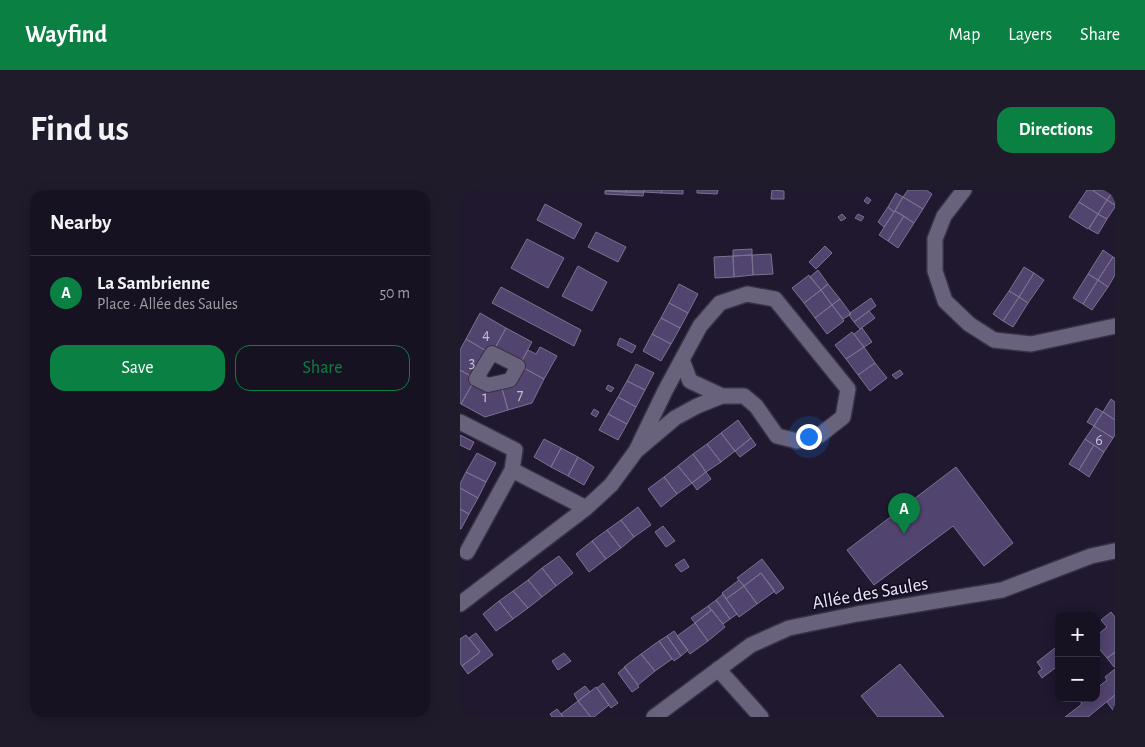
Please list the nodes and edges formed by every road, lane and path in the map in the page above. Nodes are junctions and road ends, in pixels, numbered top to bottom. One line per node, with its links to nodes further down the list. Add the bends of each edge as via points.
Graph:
1 (964, 190): 2 (street, via 944,216 935,240 935,271 945,301 969,324 994,340 1031,344)
2 (1115, 326)
3 (682, 360): 4 (street, via 690,381); 4 (street, via 700,326 720,302 747,294 775,299 848,389 843,417 820,435 797,441 777,436 756,406 744,396); 6 (street)
4 (722, 396): 6 (street, via 675,418)
5 (460, 422): 7 (street, via 515,450)
6 (636, 451): 8 (street, via 610,485)
7 (512, 470): 8 (street); 9 (street)
8 (586, 508): 11 (street)
9 (467, 552)
10 (1115, 552): 12 (street, Allée des Saules, via 1092,556 1002,590 789,628 751,645)
11 (460, 604)
12 (718, 669): 13 (street, Allée des Saules); 14 (street)
13 (654, 717)
14 (761, 717)

